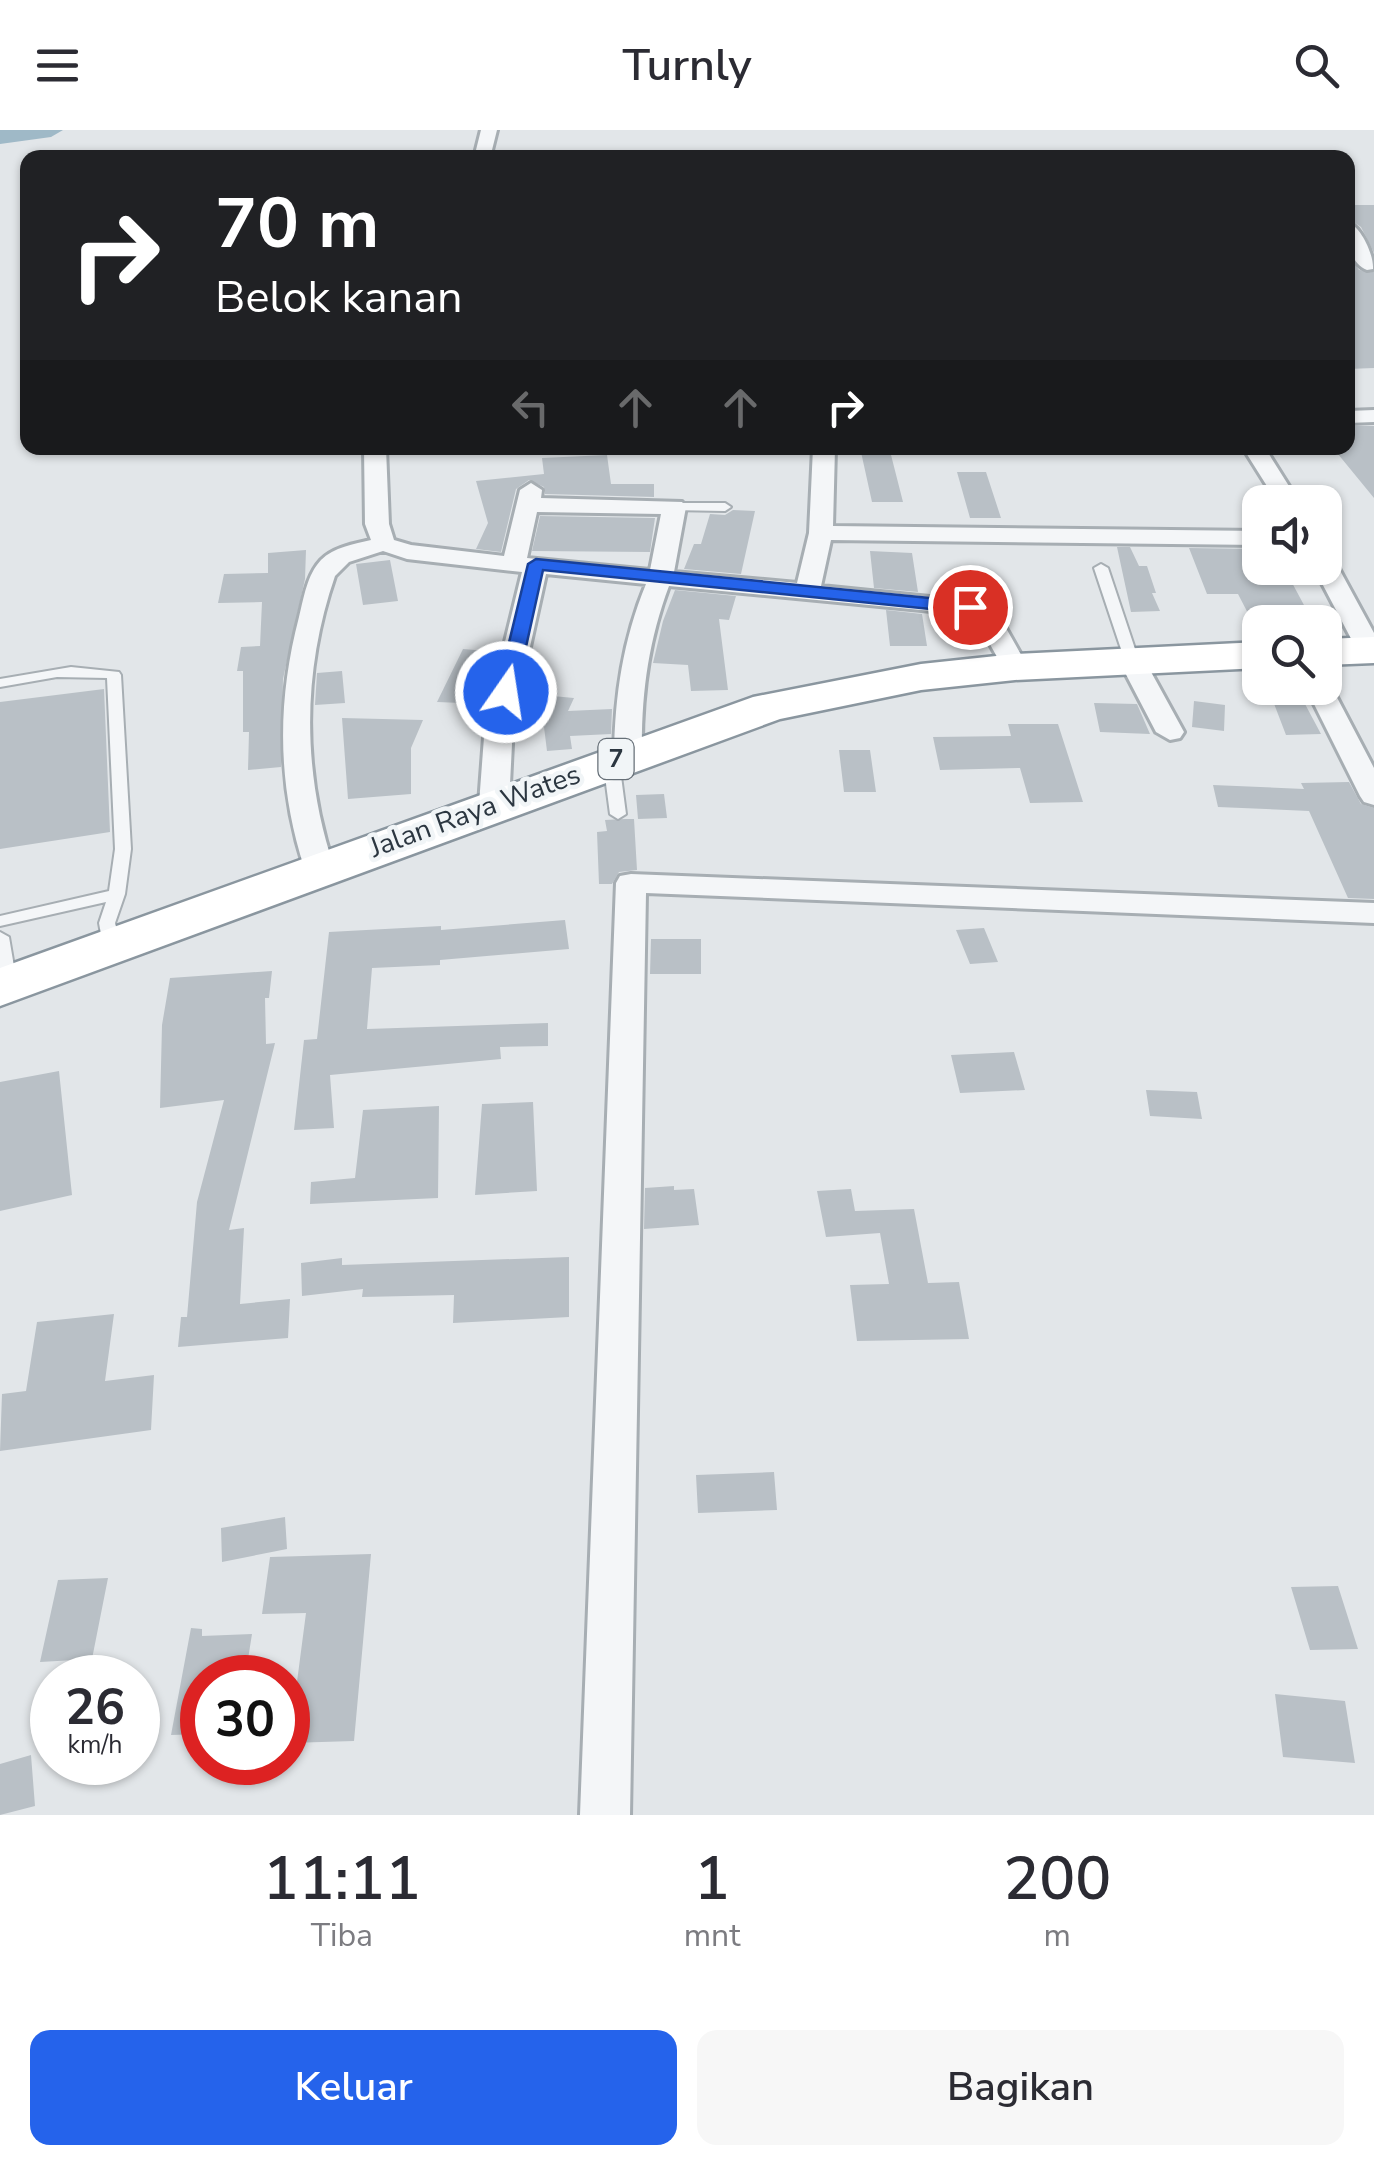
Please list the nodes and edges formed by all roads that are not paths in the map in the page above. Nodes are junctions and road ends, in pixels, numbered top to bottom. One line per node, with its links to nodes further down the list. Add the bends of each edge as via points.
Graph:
1 (1362, 265): 2 (street)
2 (1374, 288)
3 (376, 455): 11 (street)
4 (824, 455): 9 (street)
5 (1258, 455): 6 (street)
6 (1277, 485)
7 (674, 506): 8 (lane); 12 (street, via 530,498); 14 (street)
8 (725, 507)
9 (821, 533): 10 (street); 16 (street)
10 (1242, 538)
11 (384, 544): 12 (street); 29 (street, via 340,556 324,571 300,658 295,756 302,814)
12 (525, 563): 14 (street); 27 (street, via 499,724)
13 (1101, 568): 20 (lane)
14 (661, 576): 16 (street); 25 (street, via 642,626)
15 (1336, 585): 17 (street)
16 (808, 590): 21 (street, via 970,607 992,626)
17 (1372, 650): 18 (highway)
18 (1342, 651)
19 (1242, 656): 20 (highway, Jalan Raya Wates / 7)
20 (1132, 661): 21 (highway, Jalan Raya Wates / 7); 24 (street)
21 (1016, 666): 25 (highway, Jalan Raya Wates / 7, via 768,707)
22 (0, 683): 30 (lane, via 68,672 114,675 123,849)
23 (1328, 705): 26 (street)
24 (1170, 732)
25 (620, 758): 27 (highway, Jalan Raya Wates / 7); 28 (lane)
26 (1374, 796)
27 (494, 804): 29 (highway, Jalan Raya Wates / 7)
28 (618, 814)
29 (319, 868): 34 (highway, Jalan Raya Wates / 7)
30 (117, 894): 32 (lane); 34 (lane, via 107,923)
31 (1374, 912): 36 (street, via 631,883)
32 (0, 921)
33 (0, 937): 35 (lane)
34 (112, 945): 35 (highway, Jalan Raya Wates / 7)
35 (4, 986)
36 (604, 1815)

